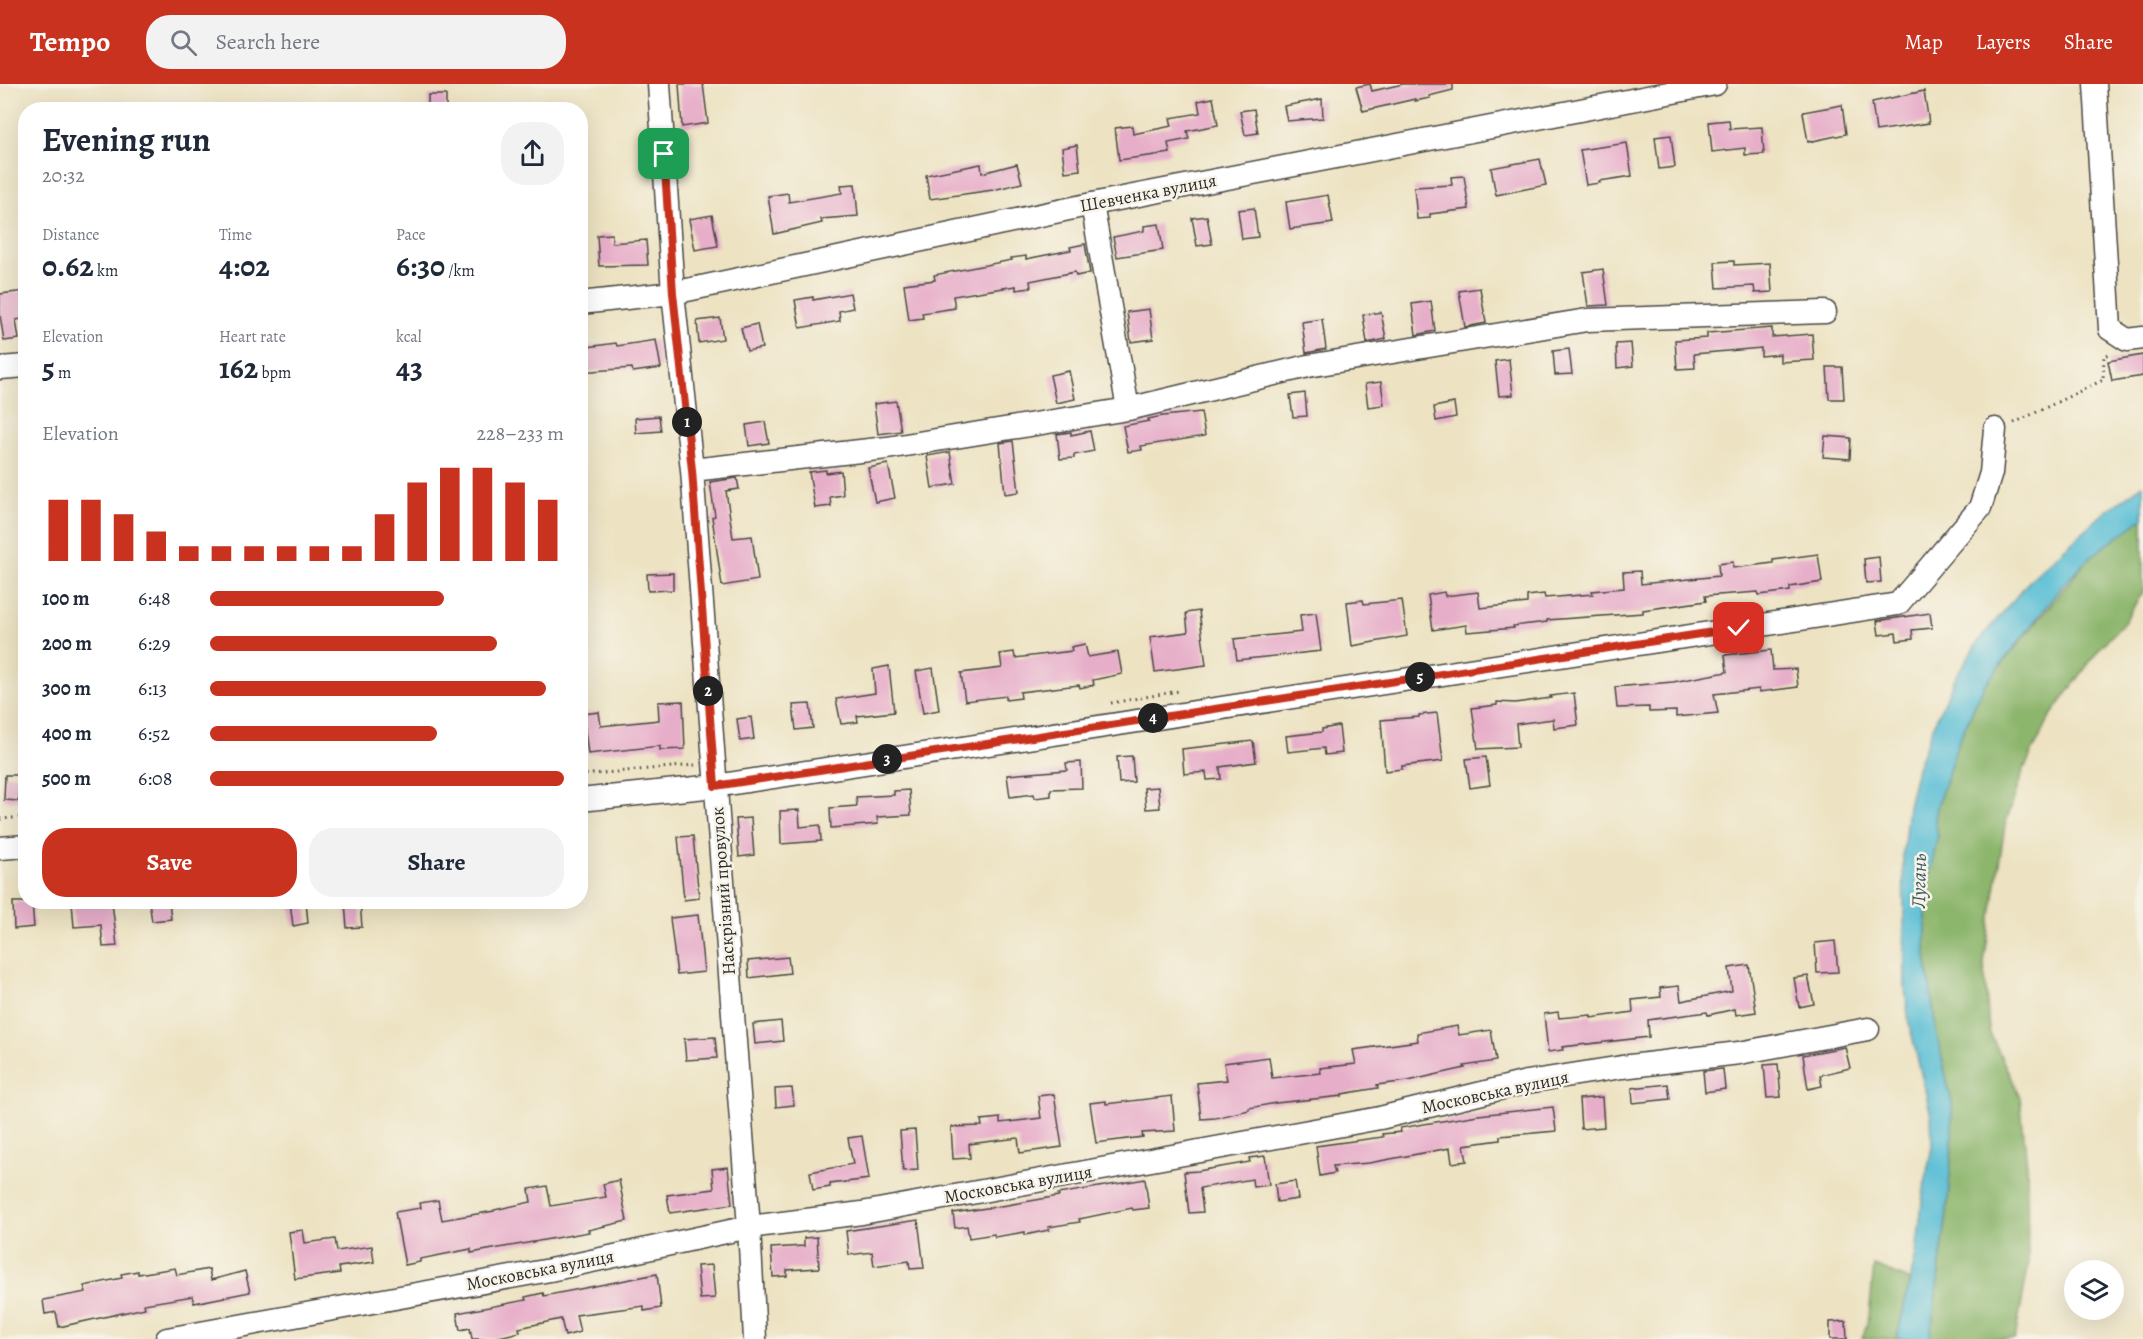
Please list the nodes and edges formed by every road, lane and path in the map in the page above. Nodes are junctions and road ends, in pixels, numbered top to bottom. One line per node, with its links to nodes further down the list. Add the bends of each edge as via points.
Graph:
1 (659, 84): 5 (street, Наскрізний провулок)
2 (1715, 84): 4 (street, Шевченка вулиця)
3 (2095, 84): 8 (street, via 2110,329)
4 (1092, 204): 5 (street, Шевченка вулиця); 11 (street)
5 (673, 293): 6 (street, Шевченка вулиця); 14 (street, Наскрізний провулок)
6 (588, 302)
7 (1825, 312): 11 (street, via 1587,320 1308,366)
8 (2135, 339): 12 (path, via 2104,357 2103,380)
9 (18, 367): 10 (street)
10 (0, 368)
11 (1128, 409): 14 (street, via 887,448)
12 (2017, 422)
13 (1995, 429): 17 (street, via 1991,472 1980,508 1898,603)
14 (692, 470): 15 (street, Наскрізний провулок)
15 (713, 764): 16 (path); 17 (street, Наскрізний провулок)
16 (588, 774)
17 (715, 786): 18 (street); 24 (street, Наскрізний провулок)
18 (588, 800)
19 (18, 818): 20 (path)
20 (0, 819)
21 (18, 847): 22 (street)
22 (0, 848)
23 (1868, 1029): 24 (street, Московська вулиця, via 1739,1053 1527,1082 1380,1118 862,1213)
24 (749, 1227): 25 (street, Московська вулиця, via 539,1272); 26 (street, Наскрізний провулок)
25 (167, 1339)
26 (755, 1339)

